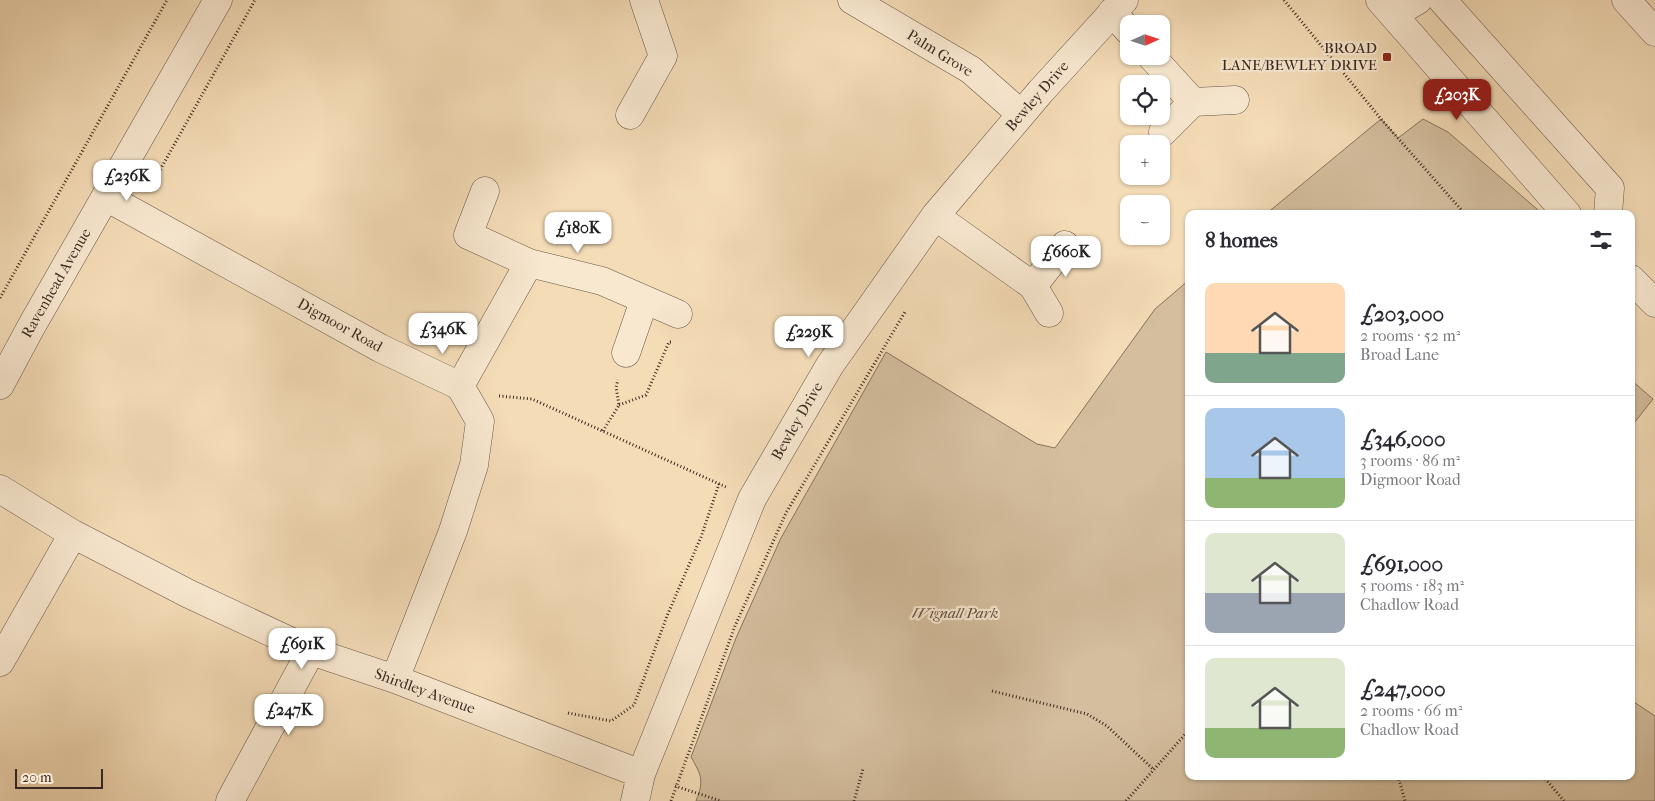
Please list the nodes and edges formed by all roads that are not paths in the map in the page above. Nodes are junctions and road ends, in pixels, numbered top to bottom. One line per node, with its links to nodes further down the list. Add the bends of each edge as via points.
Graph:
1 (218, 0): 17 (street, Ravenhead Avenue)
2 (644, 0): 14 (street, via 663,56)
3 (852, 0): 13 (street, Palm Grove, via 971,70)
4 (1418, 0): 7 (street)
5 (1442, 0): 19 (street, via 1610,188)
6 (1626, 0): 9 (street)
7 (1387, 8): 18 (street)
8 (1122, 14): 13 (street, Bewley Drive)
9 (1655, 32)
10 (1159, 65): 12 (street)
11 (1235, 100): 12 (street)
12 (1193, 102): 15 (street)
13 (1021, 114): 20 (street, Bewley Drive)
14 (630, 115)
15 (1163, 132)
16 (485, 191): 22 (street, via 468,235)
17 (106, 197): 30 (street, Ravenhead Avenue); 31 (street, Digmoor Road)
18 (1564, 210)
19 (1608, 210)
20 (935, 216): 24 (street); 37 (street, Bewley Drive, via 830,365 752,499)
21 (1065, 245): 24 (street)
22 (529, 263): 25 (street, via 602,281); 31 (street)
23 (1635, 283): 26 (street)
24 (1033, 286): 27 (street)
25 (644, 301): 28 (street); 29 (street)
26 (1655, 303)
27 (1049, 313)
28 (678, 328)
29 (626, 353)
30 (0, 385)
31 (461, 389): 36 (street, via 480,421 474,465)
32 (0, 489): 33 (street, Shirdley Avenue)
33 (73, 534): 34 (street, Shirdley Avenue, via 189,594); 35 (street)
34 (312, 651): 36 (street, Shirdley Avenue); 38 (street)
35 (0, 662)
36 (395, 679): 37 (street, Shirdley Avenue)
37 (641, 774): 39 (street, Bewley Drive)
38 (230, 801)
39 (635, 801)

